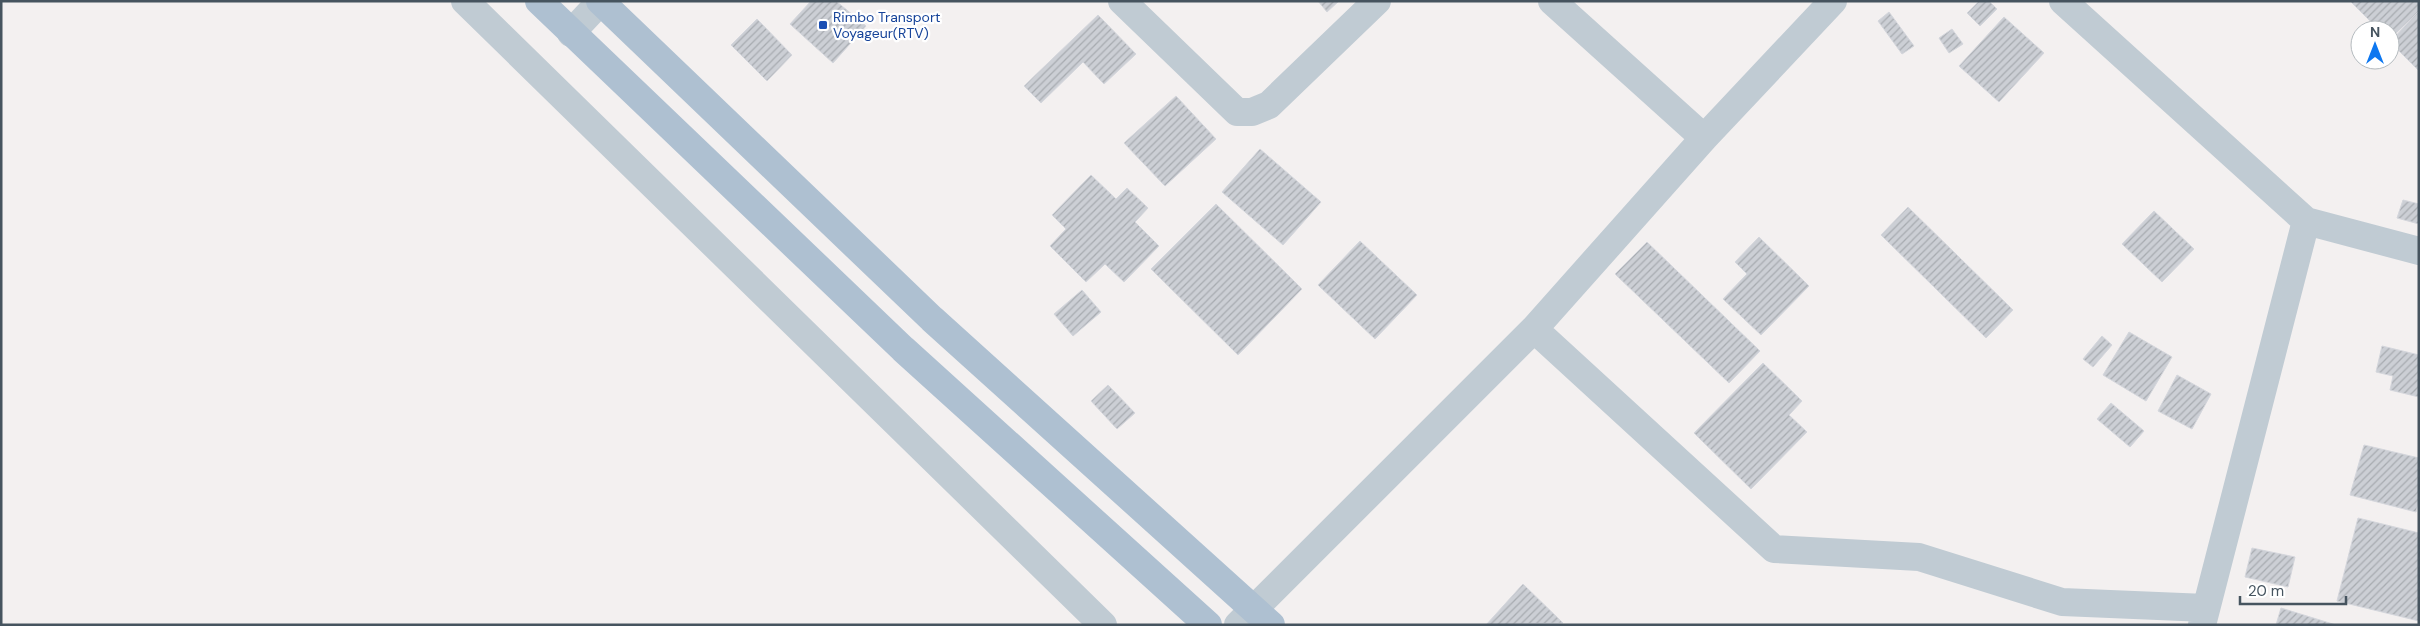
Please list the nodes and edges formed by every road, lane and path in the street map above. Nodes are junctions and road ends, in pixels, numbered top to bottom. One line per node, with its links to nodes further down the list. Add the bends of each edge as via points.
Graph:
1 (465, 1): 18 (street)
2 (538, 1): 9 (main road)
3 (600, 1): 9 (street); 13 (main road)
4 (1122, 1): 5 (street, via 1237,112 1252,112 1269,105)
5 (1377, 1)
6 (1552, 1): 10 (street)
7 (1833, 1): 10 (street)
8 (2063, 1): 11 (street)
9 (572, 34): 14 (main road)
10 (1704, 138): 15 (street)
11 (2306, 221): 12 (street); 16 (street)
12 (2419, 251)
13 (887, 276): 14 (main road); 17 (main road)
14 (856, 305): 19 (main road)
15 (1534, 329): 16 (street, via 1774,550 1919,556 2062,602); 17 (street)
16 (2204, 616)
17 (1254, 619)
18 (1104, 625)
19 (1208, 625)

